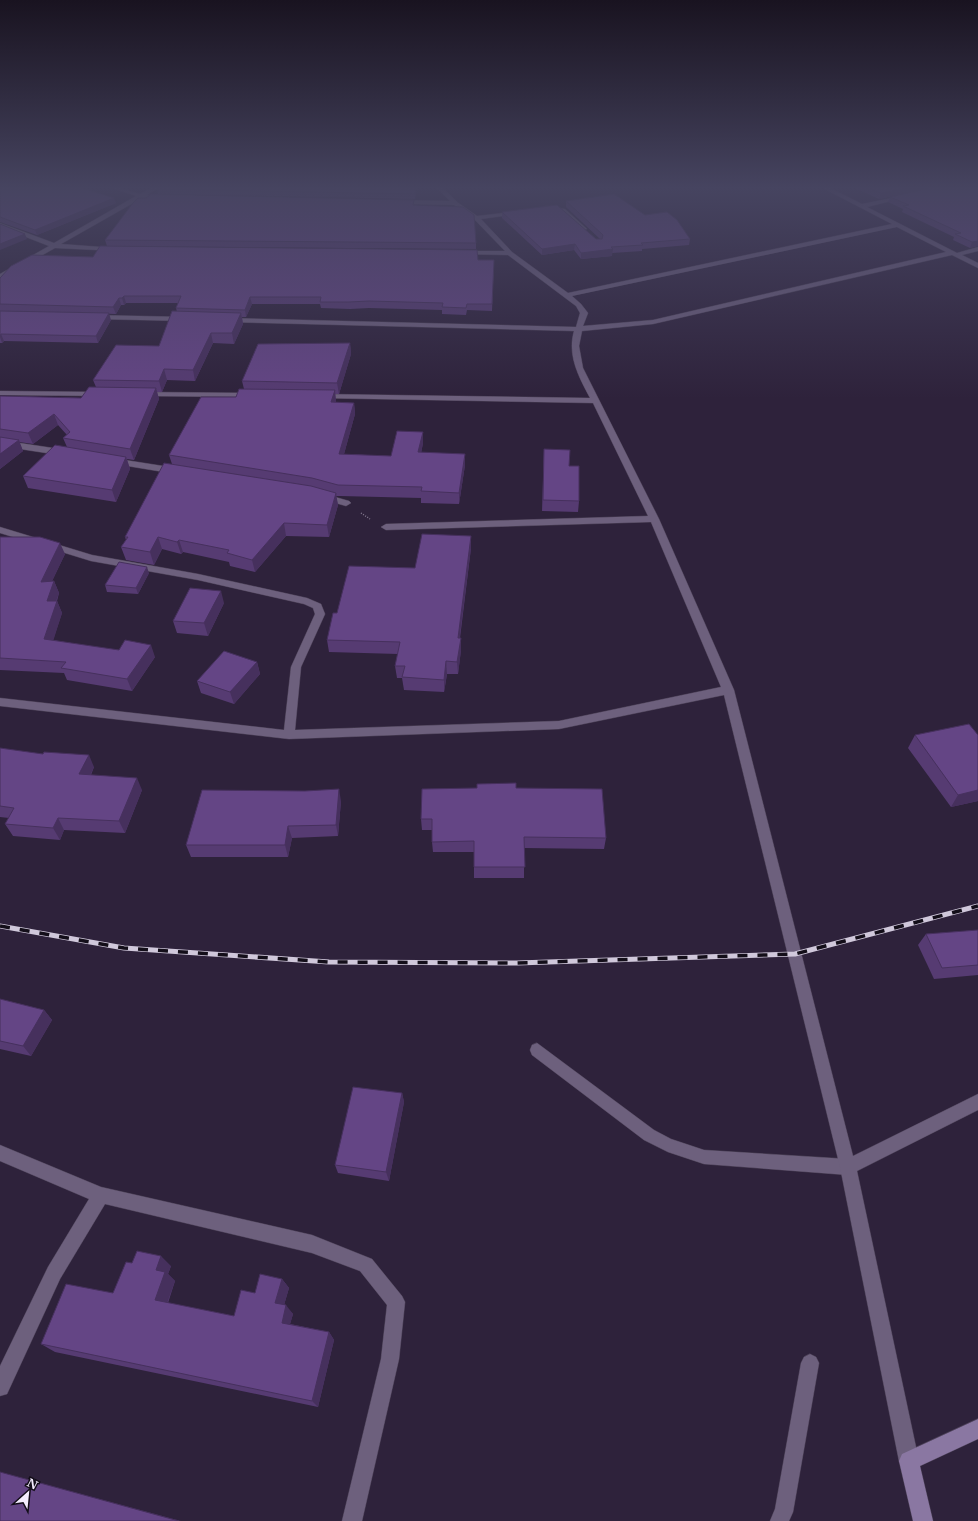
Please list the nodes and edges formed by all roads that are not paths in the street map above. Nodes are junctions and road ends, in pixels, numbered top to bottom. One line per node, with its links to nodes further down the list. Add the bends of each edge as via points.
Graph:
1 (36, 257): 7 (street)
2 (515, 257): 8 (street)
3 (747, 257): 8 (street)
4 (941, 257): 12 (street, via 653,322)
5 (960, 257): 6 (street)
6 (978, 266)
7 (0, 277)
8 (568, 295): 12 (street, via 580,305 584,313)
9 (87, 316): 10 (street)
10 (190, 319)
11 (222, 320): 12 (street)
12 (578, 329): 18 (street, via 574,352)
13 (4, 393): 14 (street); 19 (street)
14 (112, 394)
15 (136, 394): 16 (street)
16 (262, 395)
17 (309, 396): 18 (street)
18 (596, 401): 26 (street)
19 (0, 404)
20 (0, 443): 21 (street)
21 (74, 454)
22 (105, 459): 23 (street)
23 (182, 472)
24 (314, 494): 25 (street)
25 (346, 503)
26 (654, 519): 27 (street); 29 (street)
27 (386, 527)
28 (0, 530): 31 (street, via 91,558 198,577 307,601 318,606 320,614 296,667)
29 (728, 690): 31 (street, via 559,725); 35 (street)
30 (0, 702): 31 (street)
31 (289, 735)
32 (537, 1050): 35 (lane, via 649,1135 668,1145 704,1157)
33 (978, 1102): 35 (street)
34 (0, 1154): 36 (street)
35 (848, 1167): 40 (street)
36 (101, 1195): 38 (street, via 54,1273); 41 (street, via 312,1244 366,1266 396,1302 390,1359)
37 (810, 1363): 42 (lane, via 784,1512)
38 (0, 1387)
39 (978, 1429): 40 (street)
40 (909, 1461): 43 (street)
41 (352, 1521)
42 (779, 1521)
43 (923, 1521)

